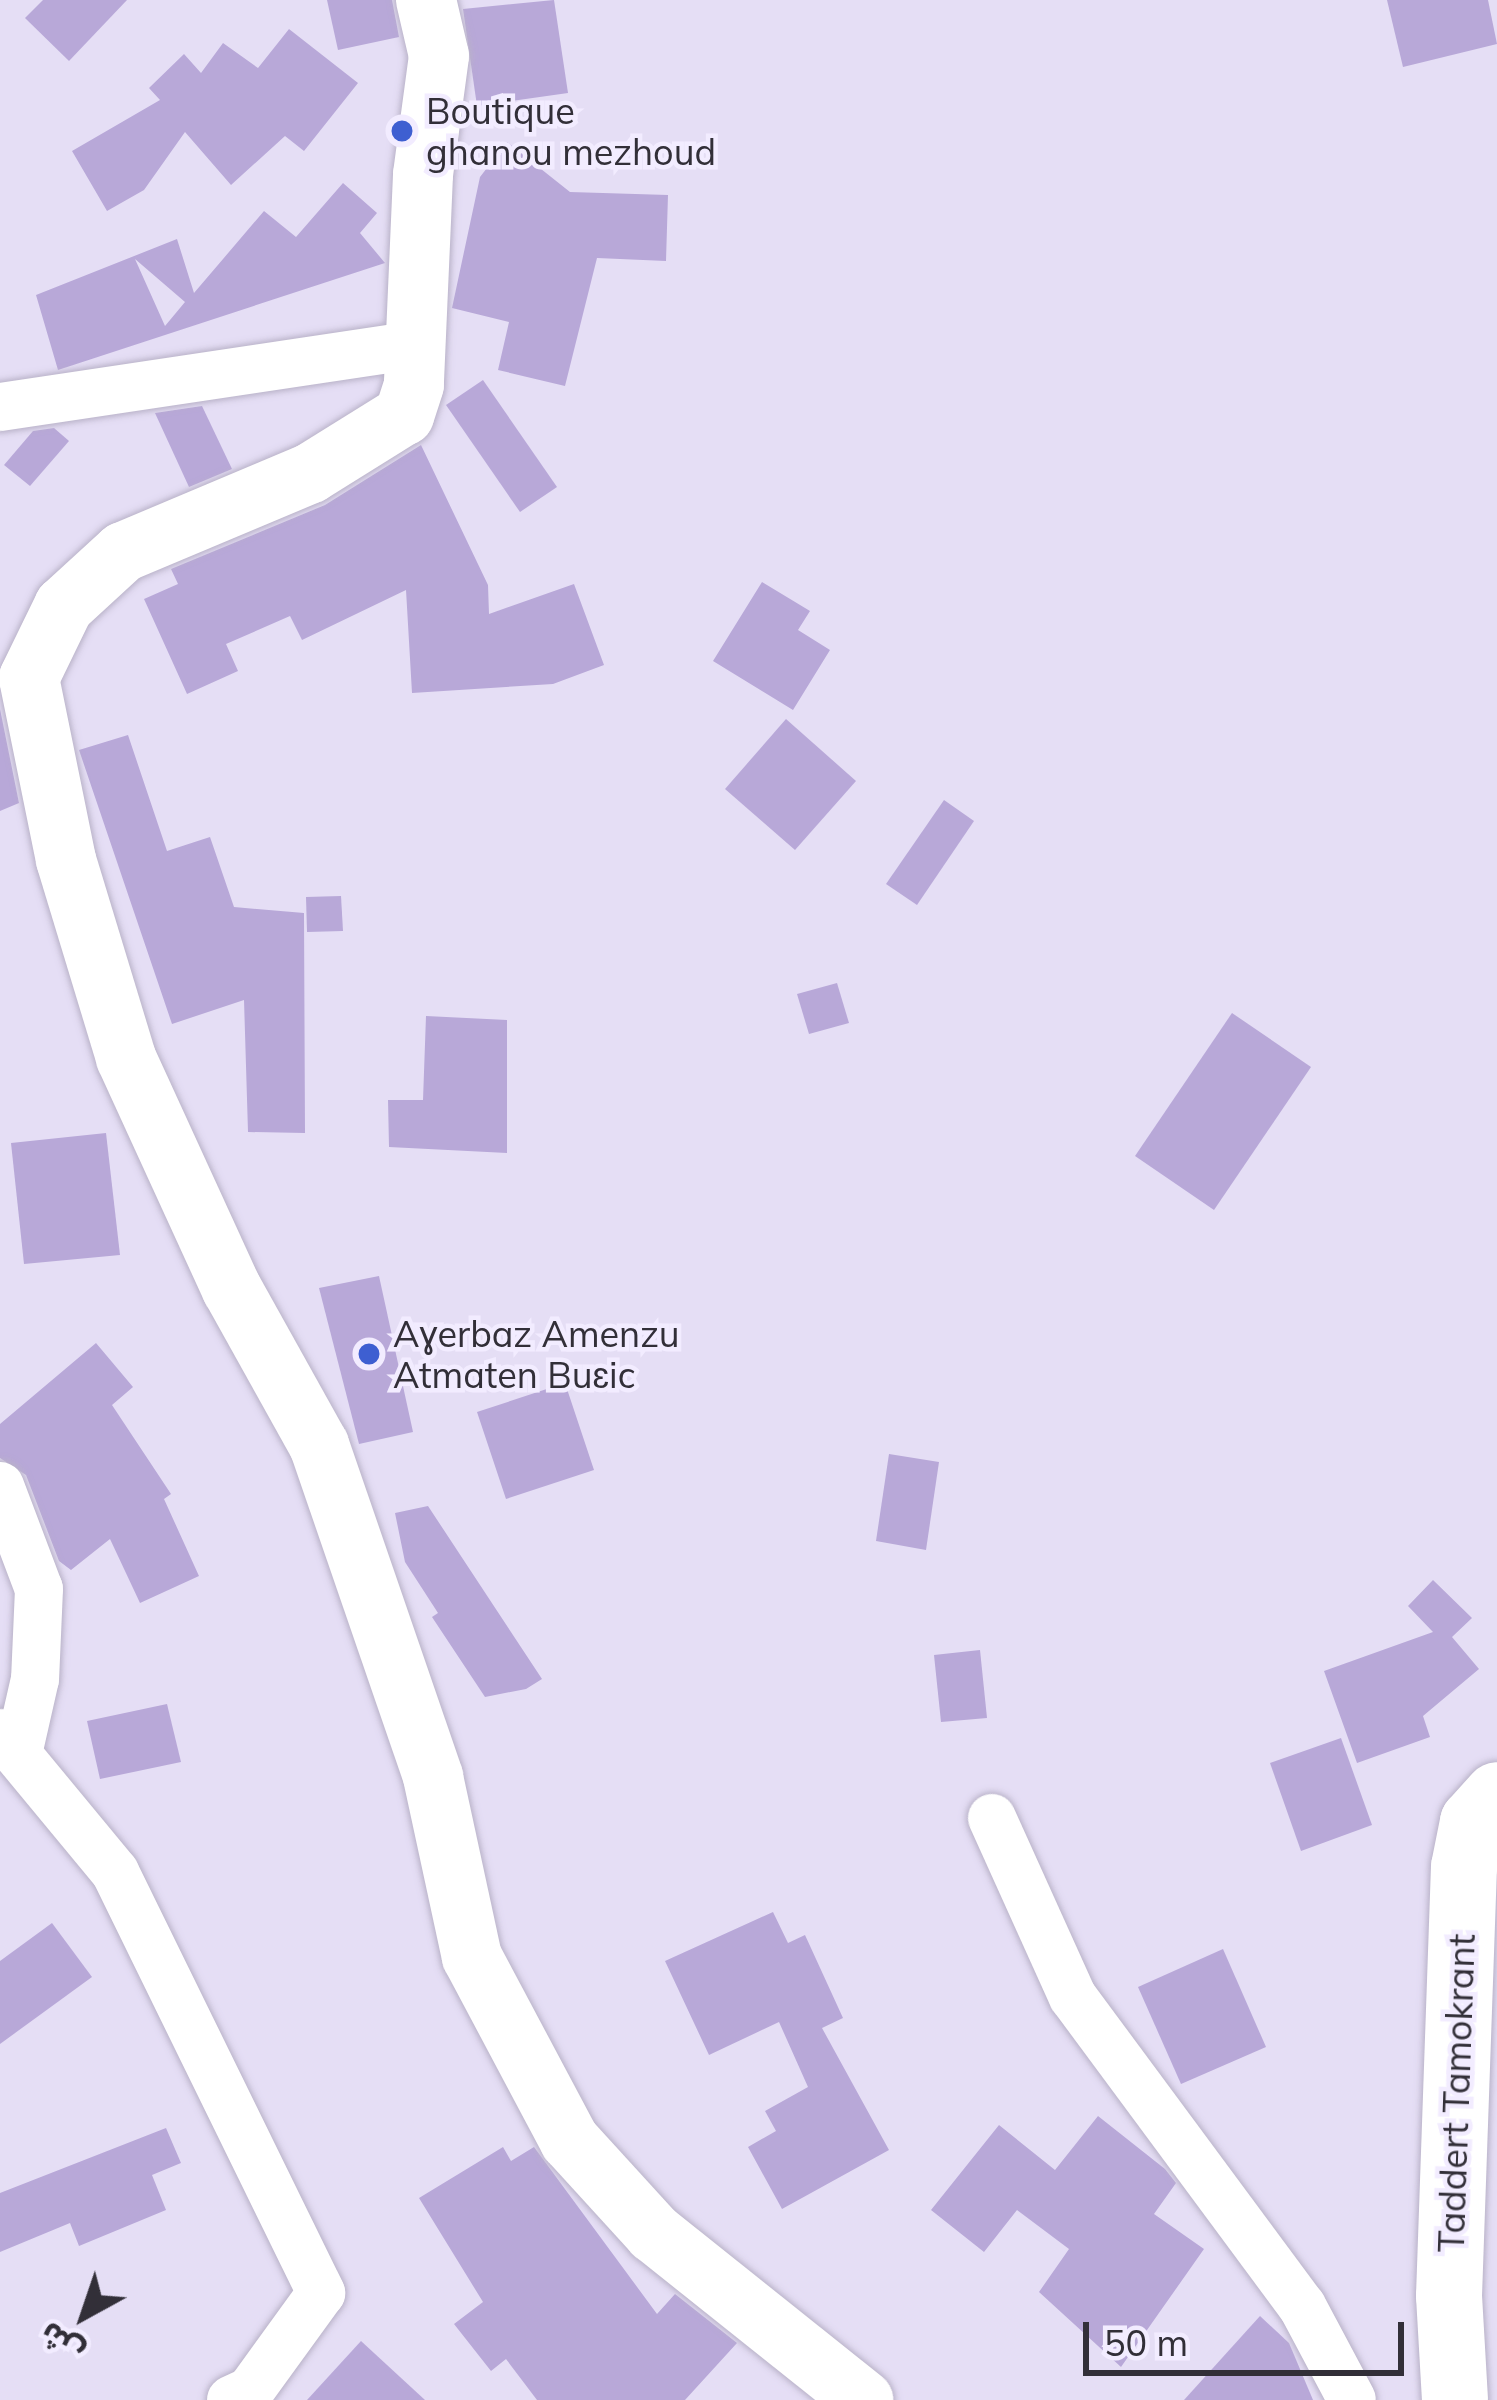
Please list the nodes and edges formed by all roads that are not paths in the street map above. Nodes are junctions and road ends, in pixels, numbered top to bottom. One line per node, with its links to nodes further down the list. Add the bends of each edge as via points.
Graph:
1 (426, 0): 2 (street, via 439,56)
2 (416, 344): 3 (street); 9 (street, via 404,416 364,446 123,552 64,606 29,679 66,860 126,1058 232,1288 319,1445 433,1777 472,1957 570,2141 654,2233)
3 (0, 407)
4 (0, 1486): 5 (street, via 39,1589 35,1679)
5 (9, 1743): 8 (street, via 116,1872 321,2293 250,2391)
6 (1497, 1795): 11 (main road, Taddert Tamokrant, via 1473,1822 1464,1867 1449,2296)
7 (992, 1819): 10 (street, via 1072,1997 1302,2306)
8 (232, 2400)
9 (862, 2400)
10 (1352, 2400)
11 (1455, 2400)

